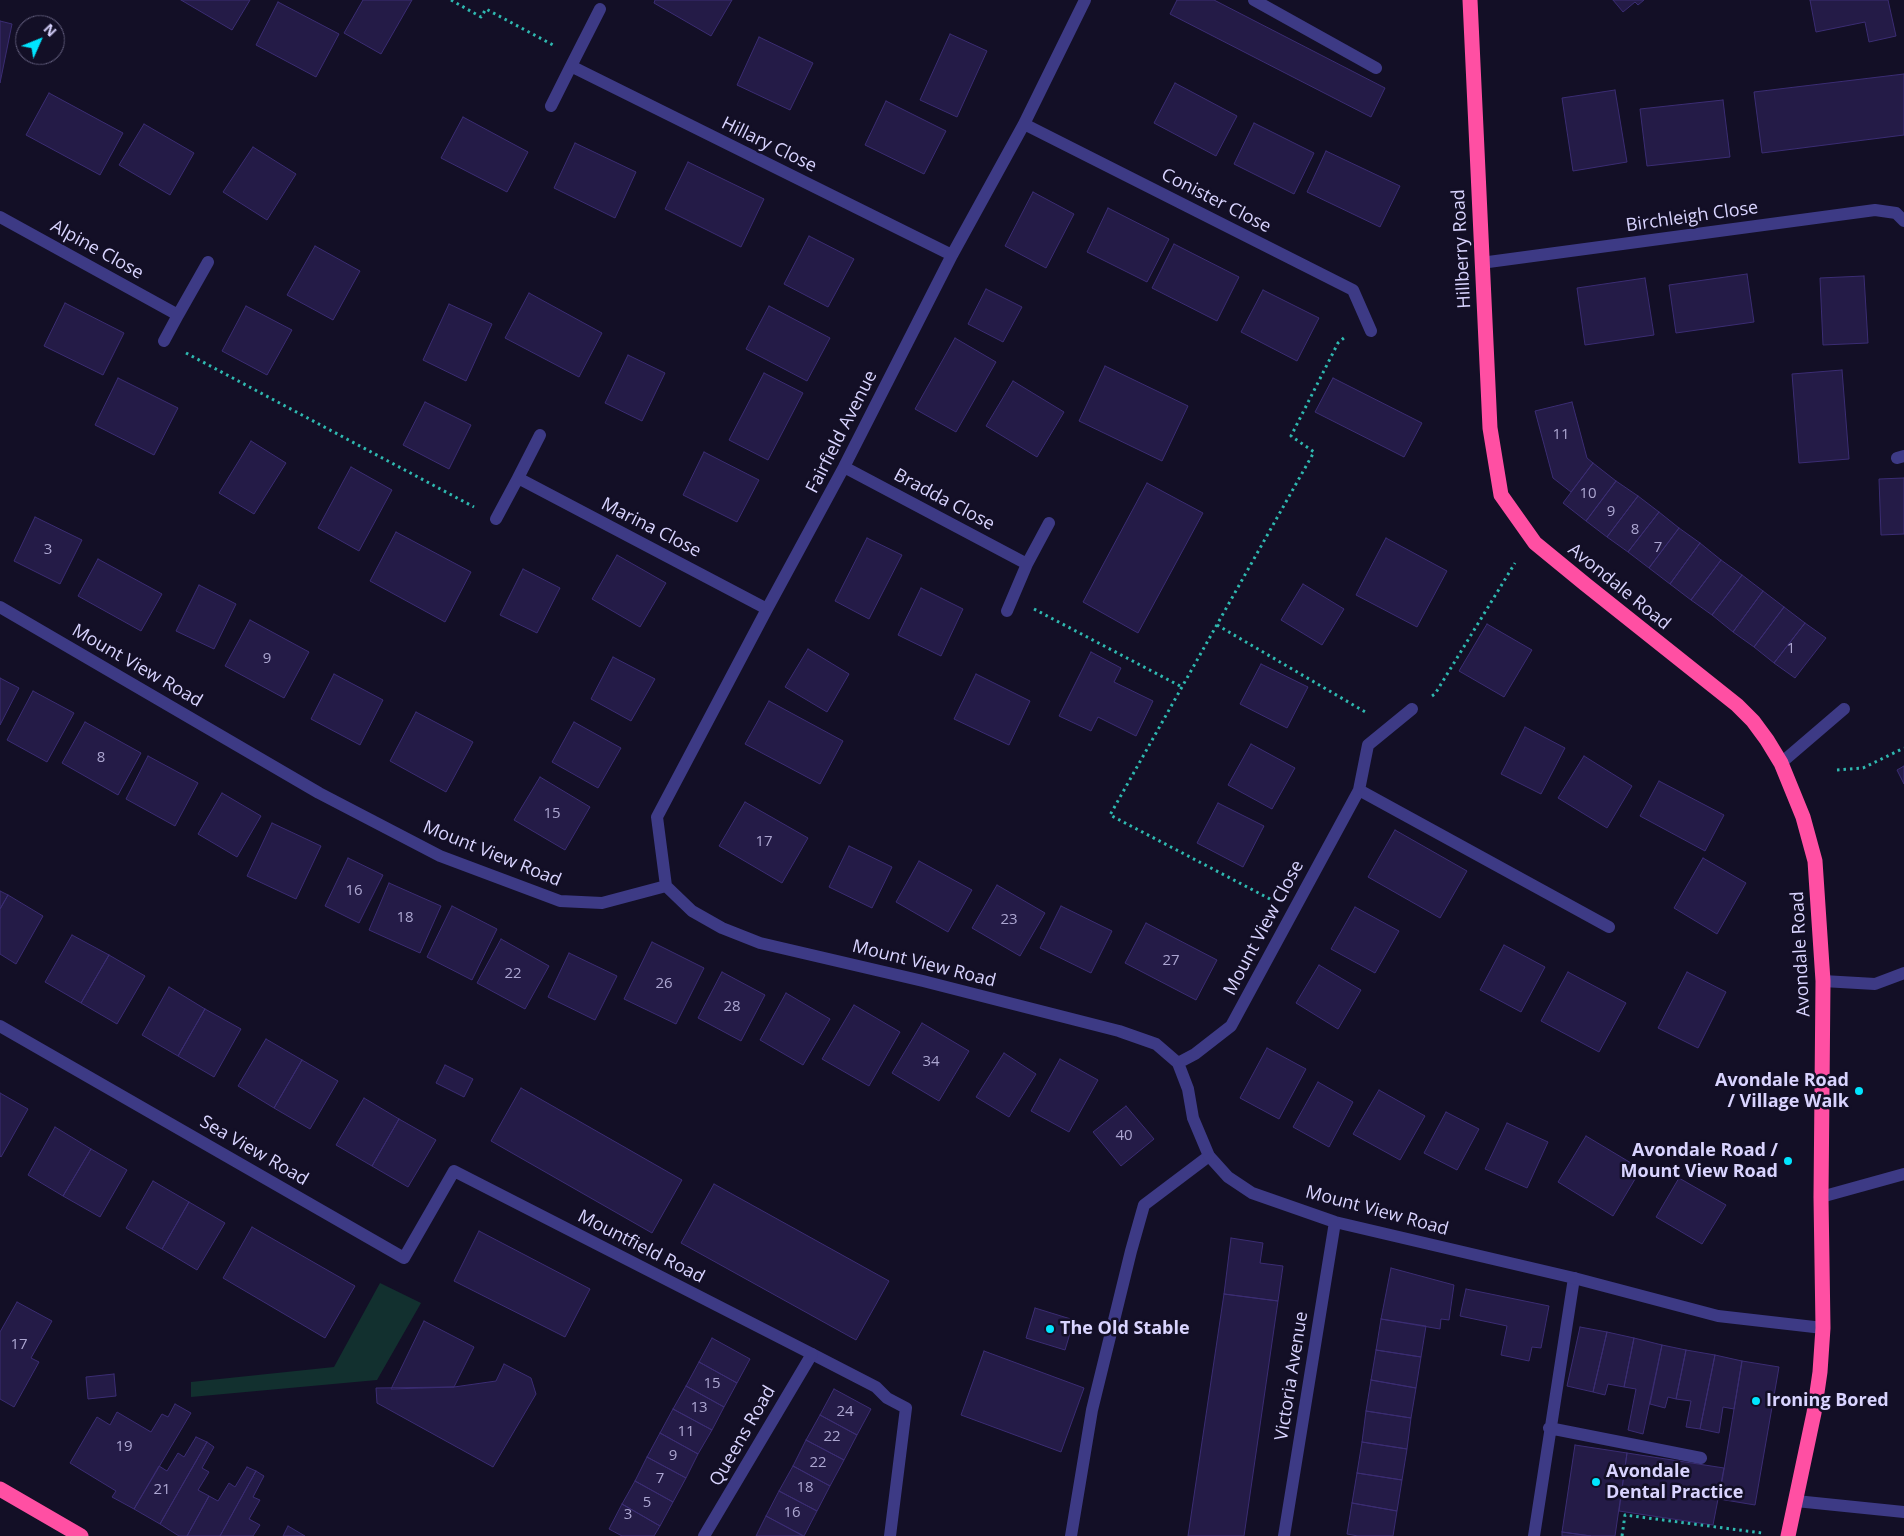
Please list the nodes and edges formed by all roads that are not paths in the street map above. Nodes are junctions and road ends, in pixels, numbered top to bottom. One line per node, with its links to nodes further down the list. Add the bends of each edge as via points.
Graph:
1 (1085, 0): 8 (street, Fairfield Avenue)
2 (1254, 0): 6 (street)
3 (1470, 0): 13 (highway, Hillberry Road)
4 (600, 9): 5 (street)
5 (571, 66): 7 (street); 11 (street, Hillary Close)
6 (1376, 68)
7 (551, 106)
8 (1024, 124): 11 (street, Fairfield Avenue); 15 (street, Conister Close, via 1353,290)
9 (0, 217): 14 (street, Alpine Close)
10 (1904, 221): 13 (street, Birchleigh Close, via 1896,213 1875,210)
11 (952, 255): 18 (street, Fairfield Avenue)
12 (208, 262): 14 (street)
13 (1481, 263): 20 (highway, Hillberry Road, via 1490,428)
14 (178, 315): 16 (street)
15 (1368, 325)
16 (164, 341)
17 (540, 435): 19 (street)
18 (844, 467): 23 (street, Bradda Close); 25 (street, Fairfield Avenue)
19 (518, 478): 21 (street); 25 (street, Marina Close)
20 (1501, 495): 29 (highway, Avondale Road, via 1535,543 1737,705 1767,740)
21 (496, 519)
22 (1049, 523): 23 (street)
23 (1026, 564): 26 (street)
24 (0, 607): 31 (street, Mount View Road, via 319,793 440,856 560,901 602,903)
25 (767, 609): 31 (street, Fairfield Avenue, via 657,817)
26 (1006, 611)
27 (1412, 709): 30 (street, Mount View Close, via 1368,745)
28 (1844, 709): 29 (street)
29 (1781, 763): 34 (highway, Avondale Road, via 1803,817 1815,861)
30 (1359, 790): 32 (street); 36 (street, Mount View Close, via 1232,1026)
31 (666, 886): 36 (street, Mount View Road, via 692,911 722,928 760,943 1119,1031 1156,1044)
32 (1609, 927)
33 (1904, 973): 34 (street, via 1875,984)
34 (1823, 981): 40 (highway, Avondale Road)
35 (0, 1026): 38 (street, Sea View Road, via 404,1258)
36 (1178, 1063): 37 (street, Mount View Road, via 1188,1089 1193,1118)
37 (1209, 1156): 41 (street, Mount View Road, via 1228,1177 1252,1193); 53 (street, via 1144,1206 1092,1410)
38 (454, 1171): 44 (street, Mountfield Road)
39 (1904, 1174): 40 (street)
40 (1821, 1197): 43 (highway, Avondale Road)
41 (1335, 1222): 42 (street, Mount View Road); 54 (street, Victoria Avenue)
42 (1574, 1278): 43 (street, Mount View Road, via 1718,1316); 45 (street)
43 (1823, 1328): 48 (highway, Avondale Road, via 1814,1413)
44 (812, 1354): 51 (street, Queens Road); 52 (street, Mountfield Road, via 876,1387 887,1398 906,1408)
45 (1549, 1428): 46 (street); 55 (street)
46 (1701, 1458)
47 (0, 1489): 50 (highway)
48 (1796, 1501): 49 (street); 56 (highway, Avondale Road)
49 (1904, 1512)
50 (81, 1536)
51 (704, 1536)
52 (890, 1536)
53 (1071, 1536)
54 (1284, 1536)
55 (1534, 1536)
56 (1788, 1536)

